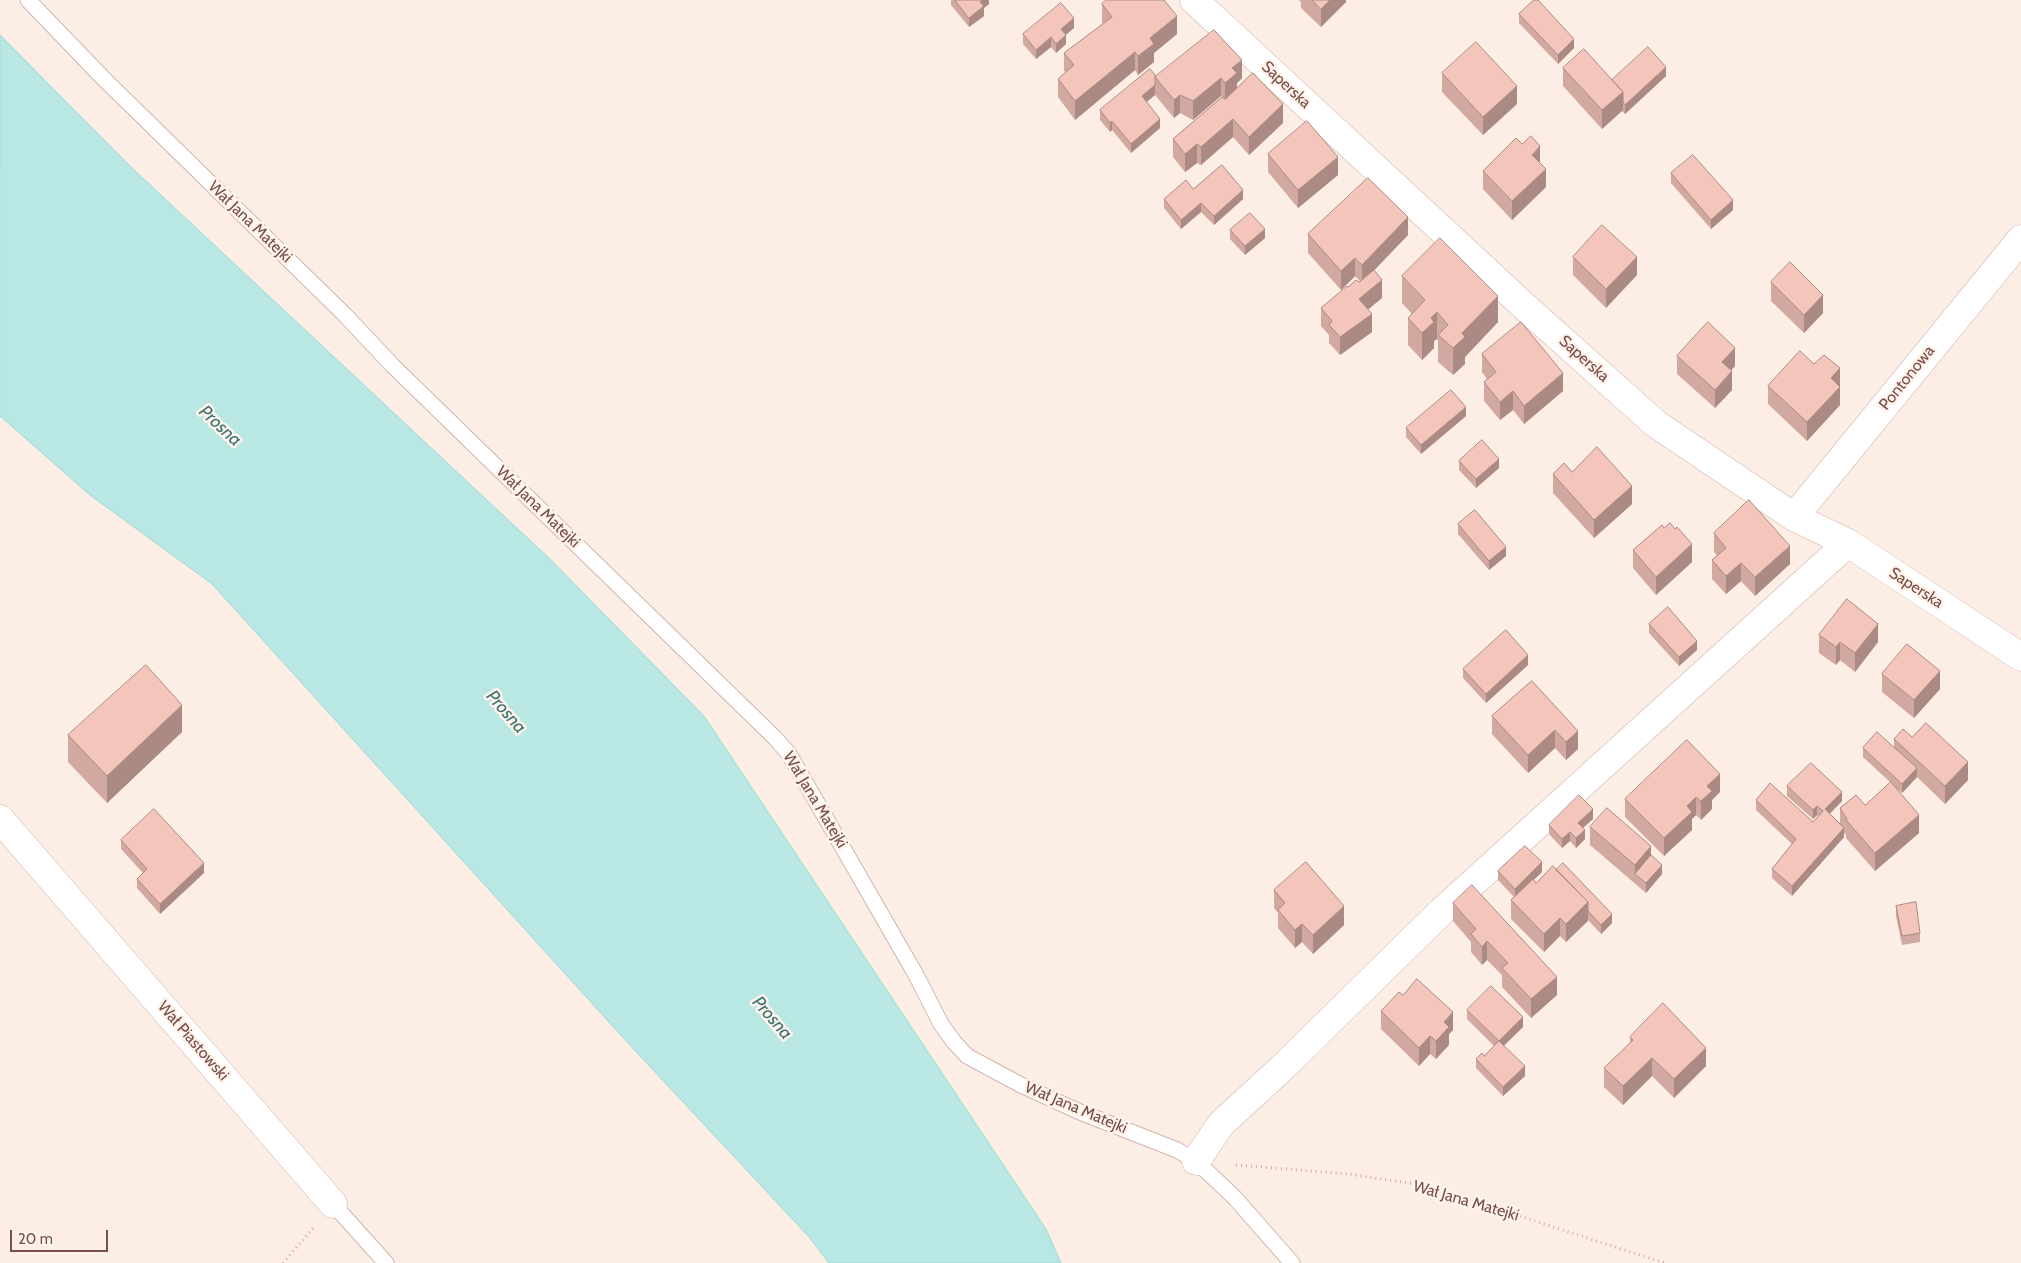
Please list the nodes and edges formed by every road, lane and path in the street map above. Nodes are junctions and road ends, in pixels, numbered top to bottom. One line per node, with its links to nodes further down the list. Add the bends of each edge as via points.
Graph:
1 (28, 0): 8 (lane, Wał Jana Matejki, via 405,378 780,743 801,771 941,1024 967,1056 1046,1096 1177,1150)
2 (1194, 0): 4 (street, Saperska, via 1656,424)
3 (2021, 239): 4 (street, Pontonowa)
4 (1794, 517): 5 (street, Saperska)
5 (1848, 543): 6 (street, Saperska); 8 (street, via 1442,911 1221,1124)
6 (2021, 657)
7 (0, 820): 9 (street, Wał Piastowski)
8 (1196, 1161): 12 (lane, via 1236,1198); 13 (path, Wał Jana Matejki, via 1348,1174 1423,1185)
9 (333, 1204): 10 (path); 11 (lane, Wał Piastowski)
10 (283, 1263)
11 (386, 1263)
12 (1292, 1263)
13 (1665, 1263)

